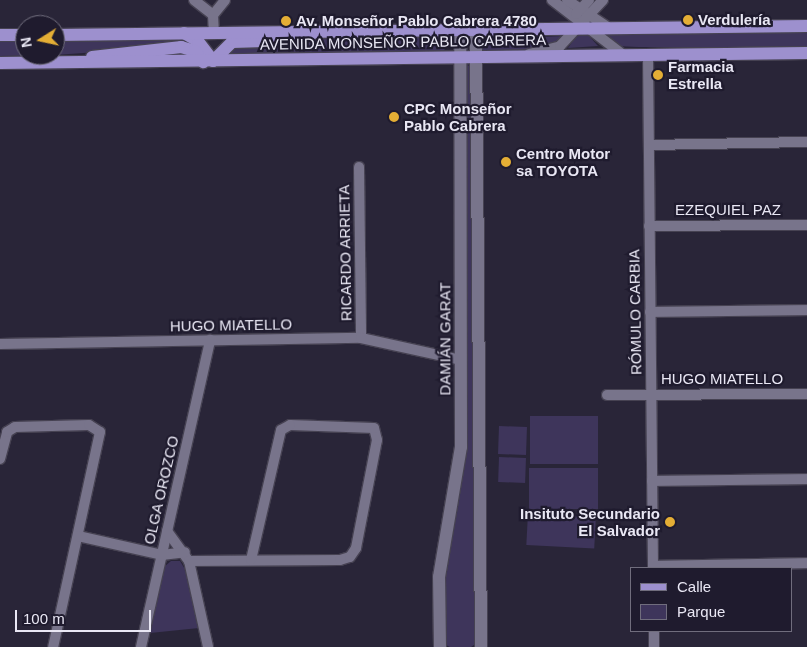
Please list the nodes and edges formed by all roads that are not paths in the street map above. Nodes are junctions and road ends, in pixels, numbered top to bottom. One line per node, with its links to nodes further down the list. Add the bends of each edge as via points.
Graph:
1 (194, 0): 7 (street)
2 (225, 0): 7 (street)
3 (552, 0): 8 (street)
4 (567, 0): 8 (street)
5 (589, 0): 8 (street)
6 (602, 0): 8 (street)
7 (213, 15): 13 (street)
8 (581, 21): 9 (main road, AVENIDA MONSEÑOR PABLO CABRERA, via 609,28); 11 (main road, AVENIDA MONSEÑOR PABLO CABRERA, via 559,29); 19 (street, via 610,49); 21 (street, via 560,46)
9 (807, 26)
10 (460, 29): 11 (main road, AVENIDA MONSEÑOR PABLO CABRERA); 12 (main road, AVENIDA MONSEÑOR PABLO CABRERA); 22 (main road, DAMIÁN GARAT)
11 (476, 29): 23 (main road)
12 (322, 30): 13 (main road, AVENIDA MONSEÑOR PABLO CABRERA); 24 (main road, via 298,40 232,42)
13 (214, 32): 14 (main road, AVENIDA MONSEÑOR PABLO CABRERA)
14 (184, 33): 17 (main road, AVENIDA MONSEÑOR PABLO CABRERA); 24 (main road, via 198,41)
15 (0, 35): 16 (main road)
16 (15, 35)
17 (65, 35)
18 (807, 53): 20 (main road, AVENIDA MONSEÑOR PABLO CABRERA)
19 (626, 55): 20 (main road, AVENIDA MONSEÑOR PABLO CABRERA); 21 (main road, AVENIDA MONSEÑOR PABLO CABRERA)
20 (648, 55): 27 (street, RÓMULO CARBIA)
21 (524, 57): 23 (main road, AVENIDA MONSEÑOR PABLO CABRERA)
22 (460, 58): 23 (main road, AVENIDA MONSEÑOR PABLO CABRERA); 24 (main road, AVENIDA MONSEÑOR PABLO CABRERA); 36 (main road, DAMIÁN GARAT)
23 (476, 58): 41 (main road)
24 (208, 61): 25 (main road, via 195,51 181,47 112,52 70,63)
25 (0, 63)
26 (807, 142): 27 (street)
27 (649, 145): 30 (street, RÓMULO CARBIA)
28 (359, 167): 33 (street, RICARDO ARRIETA)
29 (807, 225): 30 (street, EZEQUIEL PAZ)
30 (649, 226): 32 (street, RÓMULO CARBIA)
31 (807, 310): 32 (street)
32 (650, 312): 39 (street, RÓMULO CARBIA)
33 (361, 338): 34 (street, HUGO MIATELLO); 36 (street, HUGO MIATELLO)
34 (210, 340): 35 (street, HUGO MIATELLO); 45 (street, OLGA OROZCO)
35 (0, 344)
36 (461, 360): 40 (main road, DAMIÁN GARAT)
37 (807, 394): 39 (street, HUGO MIATELLO)
38 (607, 395): 39 (street, HUGO MIATELLO)
39 (651, 395): 44 (street, RÓMULO CARBIA)
40 (462, 402): 41 (street); 56 (main road, DAMIÁN GARAT, via 460,458 439,577)
41 (479, 402): 57 (main road)
42 (0, 459): 46 (street, via 10,429 97,428 100,440)
43 (807, 480): 44 (street)
44 (652, 481): 51 (street, RÓMULO CARBIA)
45 (167, 531): 47 (street, OLGA OROZCO); 48 (street)
46 (78, 536): 47 (street); 53 (street)
47 (162, 555): 48 (street); 54 (street, OLGA OROZCO)
48 (187, 556): 49 (street); 55 (street)
49 (252, 560): 49 (street, via 350,558 356,548 378,440 374,428 290,425 282,430)
50 (807, 564): 51 (street)
51 (653, 567)
52 (654, 632): 58 (street)
53 (53, 647)
54 (141, 647)
55 (208, 647)
56 (440, 647)
57 (481, 647)
58 (654, 647)

